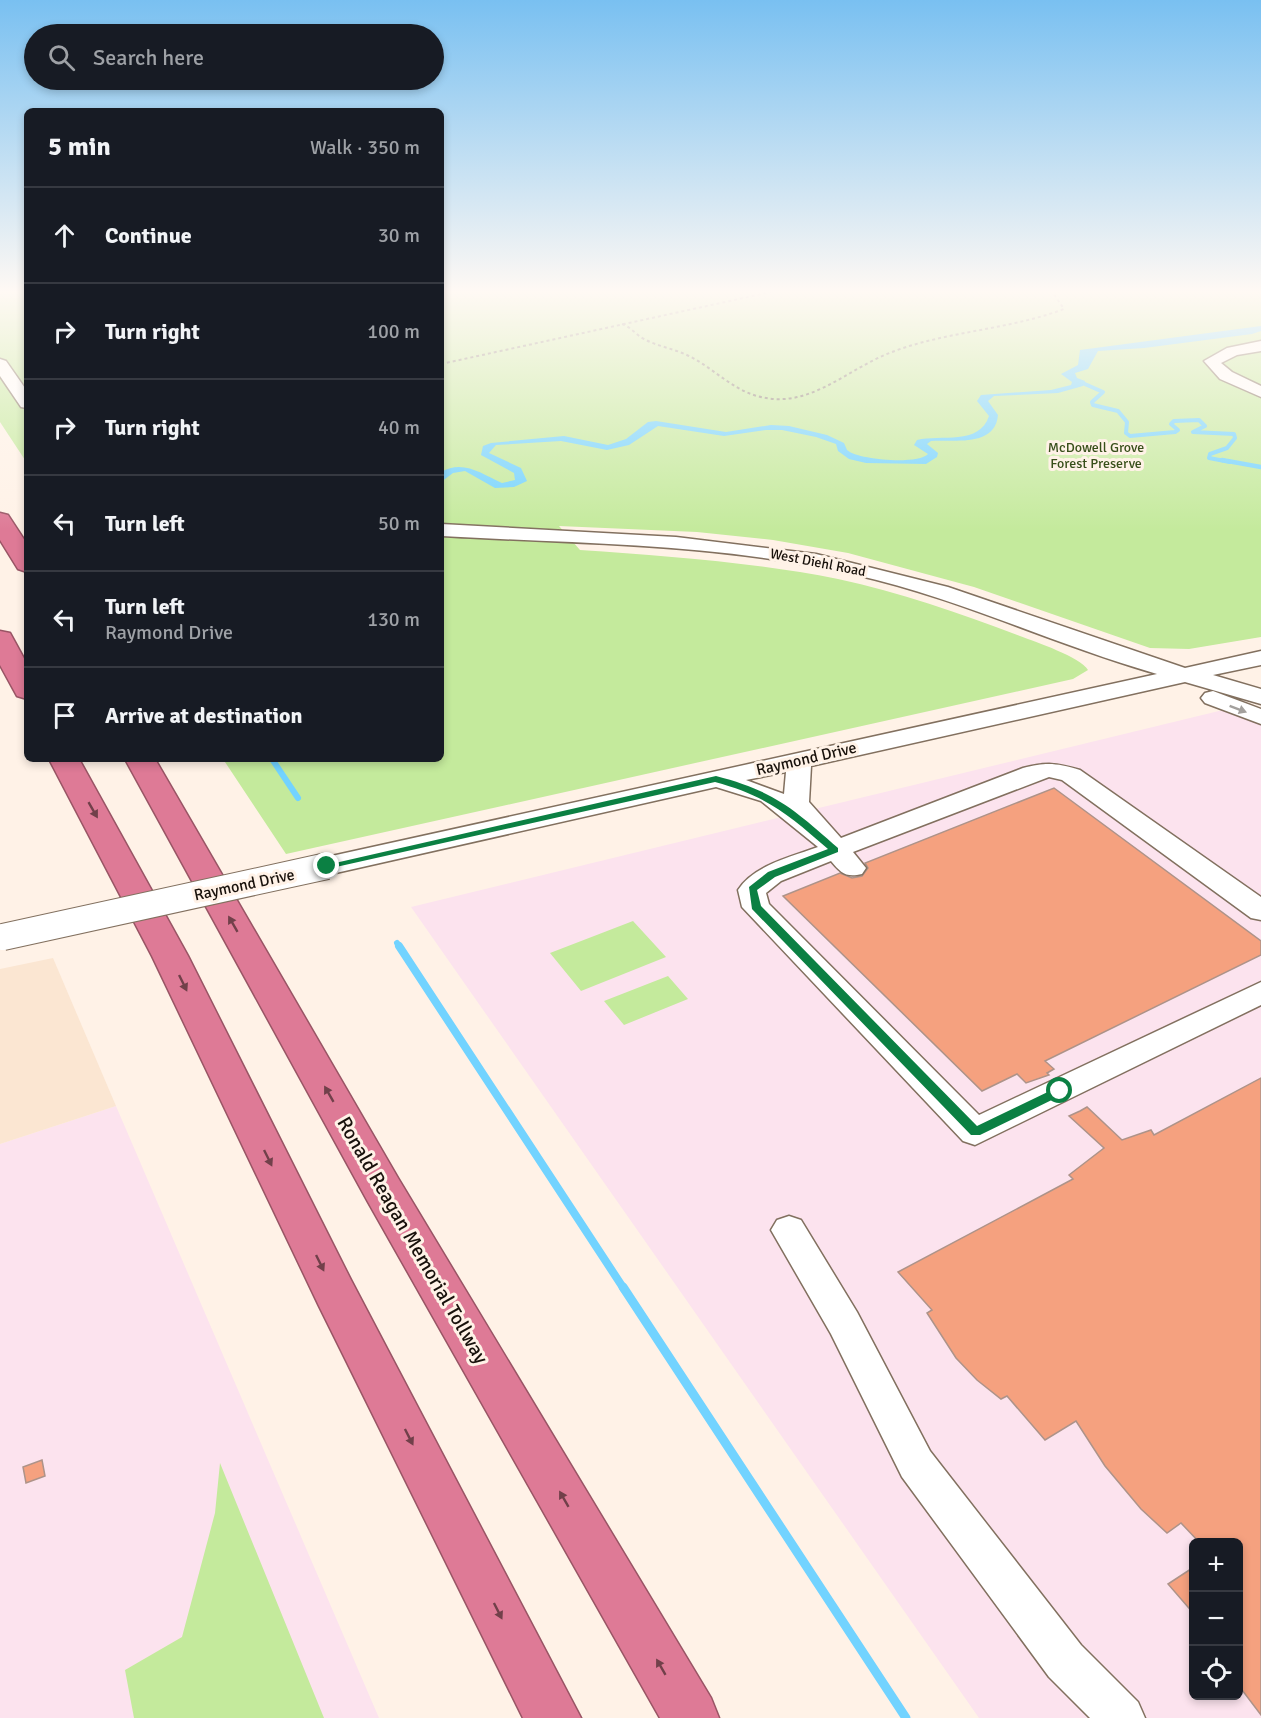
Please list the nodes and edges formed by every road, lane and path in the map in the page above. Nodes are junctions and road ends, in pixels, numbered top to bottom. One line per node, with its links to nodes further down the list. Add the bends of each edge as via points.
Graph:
1 (4, 370): 6 (street)
2 (712, 370): 3 (path, via 742,390 789,401 839,381)
3 (853, 370)
4 (1219, 370): 5 (street)
5 (1261, 392)
6 (24, 399)
7 (0, 520): 9 (highway)
8 (444, 530): 12 (street, West Diehl Road, via 715,547 819,561 937,590)
9 (24, 559)
10 (0, 639): 13 (highway)
11 (1261, 658): 12 (street, Raymond Drive)
12 (1180, 675): 14 (street, West Diehl Road); 15 (street, West Diehl Road, one-way to 15, via 1217,701); 16 (street, Raymond Drive)
13 (24, 684)
14 (1261, 697)
15 (1261, 717)
16 (799, 760): 19 (street, Raymond Drive); 20 (street, via 796,803)
17 (66, 762): 25 (highway, one-way to 25, via 159,935 335,1293)
18 (142, 762): 26 (highway, Ronald Reagan Memorial Tollway, one-way to 18, via 383,1190)
19 (716, 779): 20 (street, via 770,796); 22 (street, Raymond Drive, bridge)
20 (838, 853): 21 (street, via 1050,769 1071,775); 23 (street, via 771,875 752,890 756,907 975,1132)
21 (1261, 911)
22 (2, 937)
23 (1261, 992)
24 (789, 1230): 27 (street, via 844,1323 916,1464 1065,1661)
25 (553, 1718)
26 (691, 1718)
27 (1122, 1718)

